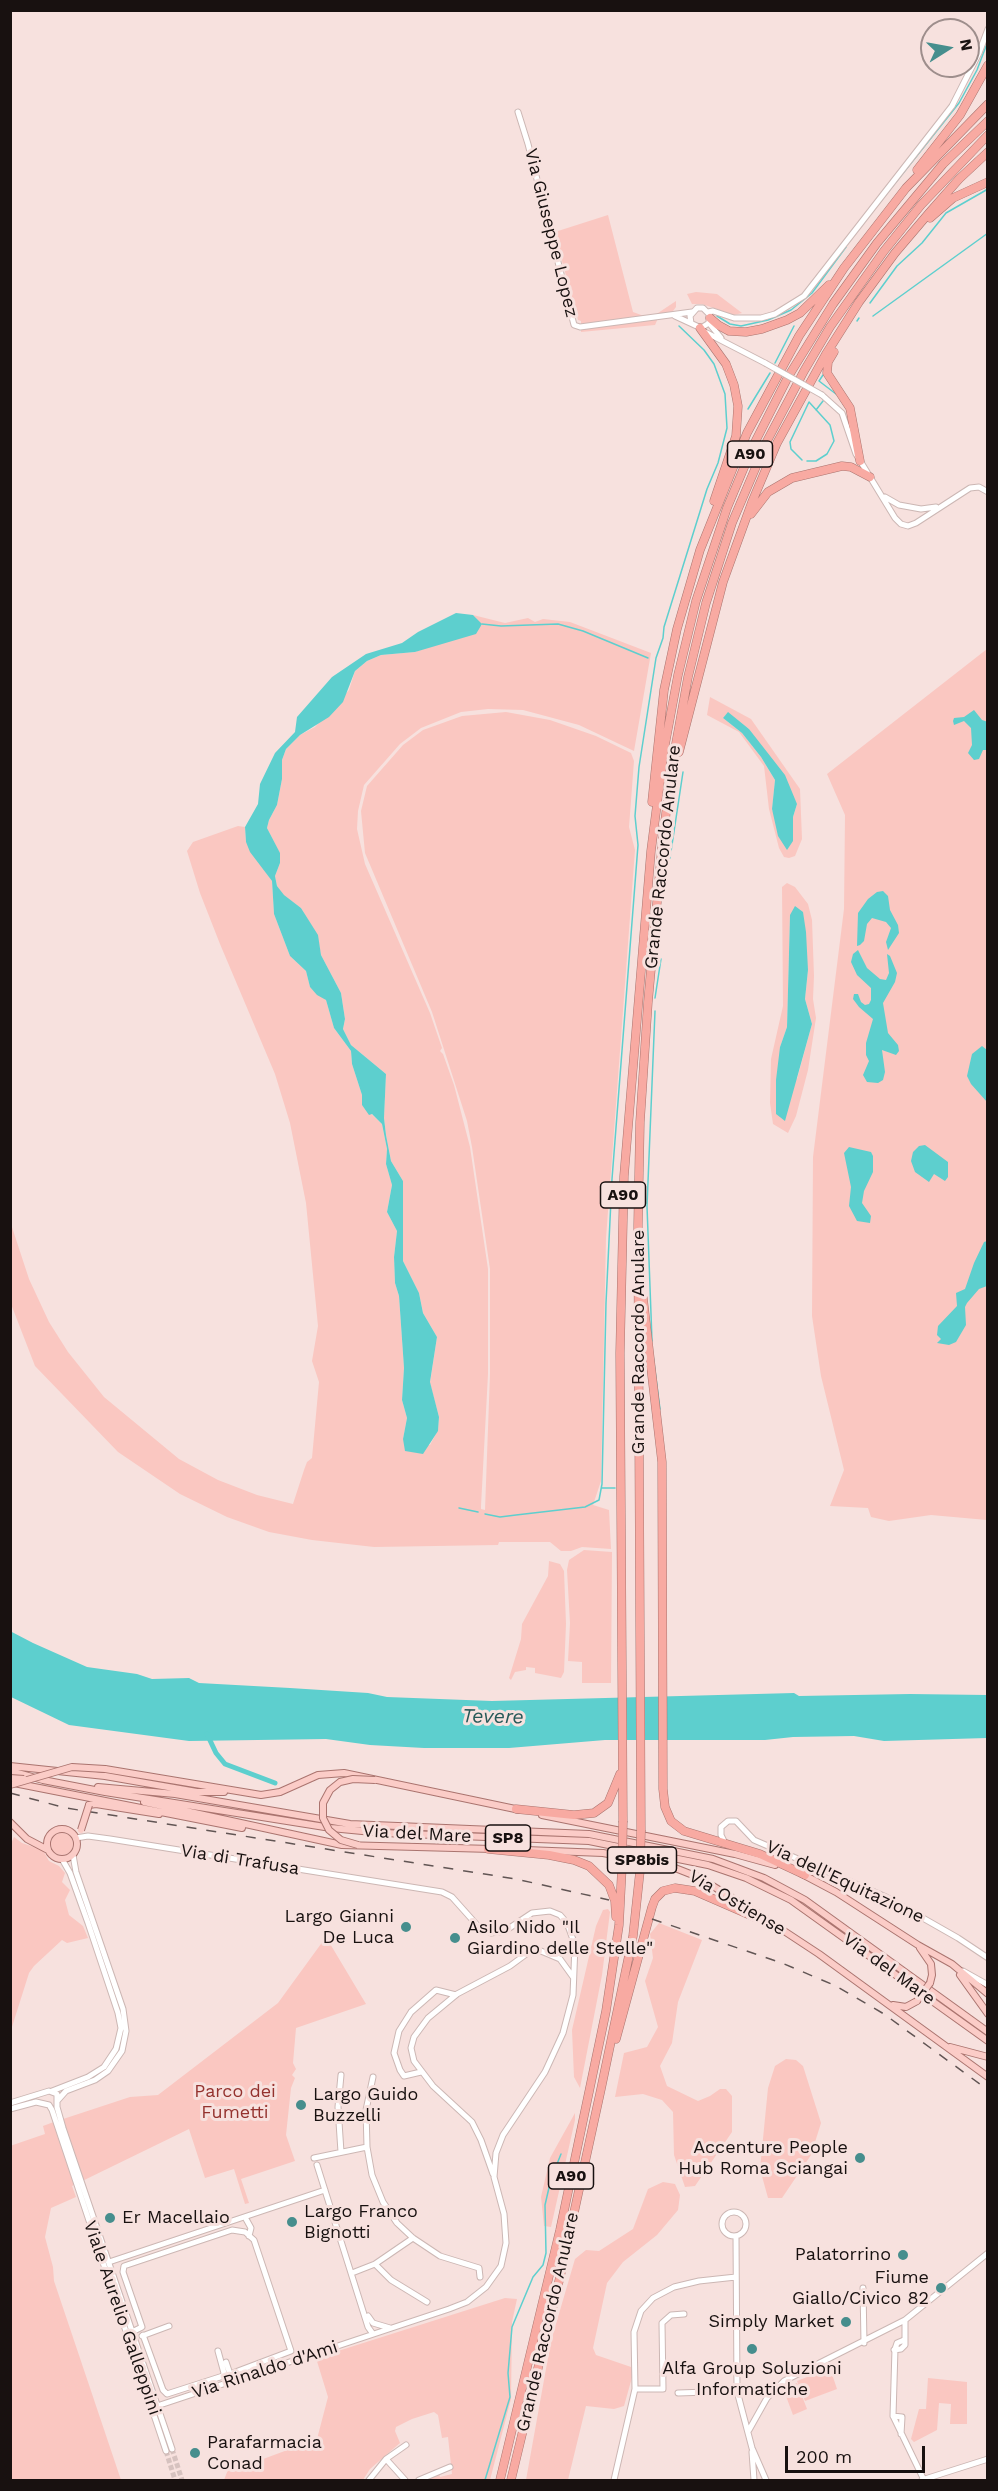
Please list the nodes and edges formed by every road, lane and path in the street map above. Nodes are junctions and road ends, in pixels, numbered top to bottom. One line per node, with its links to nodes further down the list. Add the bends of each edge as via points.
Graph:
1 (987, 29): 15 (street, Via Giuseppe Lopez, via 952,106 804,296 761,318 734,318 713,311)
2 (987, 65): 9 (highway, via 960,115)
3 (987, 104): 9 (highway, Grande Raccordo Anulare)
4 (518, 112): 14 (street, Via Giuseppe Lopez, via 574,325)
5 (987, 121): 31 (highway, Grande Raccordo Anulare / A90, via 915,196 842,291 788,377 753,446 712,548 689,625 668,724)
6 (987, 135): 30 (highway, Grande Raccordo Anulare / A90, via 921,205 861,282 808,363 767,441 736,513 706,603)
7 (987, 152): 10 (highway, via 958,179)
8 (987, 182): 10 (highway, via 953,198)
9 (891, 207): 11 (highway, Grande Raccordo Anulare)
10 (896, 253): 12 (highway)
11 (844, 268): 15 (highway, via 805,309 779,324 738,332); 28 (highway, Grande Raccordo Anulare, via 769,389)
12 (860, 303): 19 (highway, via 827,369 830,380 850,408); 29 (highway, via 826,354 777,443)
13 (692, 312): 14 (street, Via Giuseppe Lopez); 15 (street, Via Giuseppe Lopez, via 700,308); 16 (street)
14 (675, 316): 16 (street)
15 (709, 318): 17 (street); 18 (street)
16 (691, 323): 17 (street)
17 (700, 328): 18 (street); 28 (highway, via 729,368 739,413 736,436 716,491)
18 (724, 341): 19 (street, bridge, via 822,395 842,414)
19 (860, 460): 20 (street)
20 (870, 477): 22 (street); 29 (highway, via 853,467 842,466 782,482 756,506)
21 (987, 492): 24 (street, via 972,487)
22 (883, 496): 23 (street); 26 (street)
23 (902, 506): 25 (street); 26 (street)
24 (940, 506): 25 (street); 27 (street)
25 (915, 508): 27 (street)
26 (897, 520): 27 (street, via 905,525)
27 (916, 523)
28 (709, 526): 31 (highway, Grande Raccordo Anulare, via 680,615 667,673 654,773)
29 (734, 551): 30 (highway)
30 (670, 779): 32 (highway, Grande Raccordo Anulare / A90, via 644,1062)
31 (651, 851): 33 (highway, Grande Raccordo Anulare / A90, via 624,1176 620,1282)
32 (638, 1263): 46 (highway, via 660,1441 663,1797 667,1814 680,1828); 73 (highway, Grande Raccordo Anulare / A90, bridge, via 640,1871 633,1936)
33 (623, 1750): 41 (highway, via 610,1801 599,1810 581,1815); 56 (highway, Grande Raccordo Anulare / A90, bridge)
34 (10, 1766): 39 (main road, via 98,1774 203,1792)
35 (10, 1771): 38 (main road, Via del Mare / SP8)
36 (375, 1780): 39 (main road, SP8bis, bridge, via 333,1773 312,1777 273,1794); 41 (main road, Via Ostiense / SP8bis); 47 (main road, bridge, via 340,1782 328,1792 323,1803 329,1830 338,1839)
37 (10, 1782): 39 (main road, SP8bis, bridge, via 65,1768 86,1767); 42 (main road, SP8bis)
38 (82, 1787): 40 (main road, Via del Mare / SP8); 65 (main road, Via del Mare / SP8, via 175,1794 354,1824 589,1834 713,1859 752,1872 805,1900)
39 (234, 1791)
40 (105, 1792): 44 (main road); 67 (main road, Via del Mare / SP8, via 337,1829 589,1841 708,1865 790,1900)
41 (516, 1809): 52 (main road, Via Ostiense / SP8bis, via 745,1856)
42 (185, 1817): 44 (main road, SP8bis); 45 (main road, bridge, via 96,1803 89,1805)
43 (10, 1822): 49 (main road)
44 (300, 1836): 47 (main road, Via Ostiense / SP8bis, bridge)
45 (76, 1838): 49 (main road, via 66,1829 55,1831 47,1840); 50 (main road); 57 (street, Via di Trafusa, via 110,1839 450,1895 480,1927 492,1933 505,1931 534,1912 555,1913 570,1928)
46 (726, 1844): 52 (highway, via 767,1856); 58 (street, Via dell'Equitazione, via 721,1827 736,1821 754,1840 886,1897)
47 (358, 1845): 48 (main road, Via Ostiense / SP8bis)
48 (488, 1849): 53 (main road, Via Ostiense / SP8bis, via 595,1852 670,1866 698,1877); 56 (highway, via 568,1858 598,1872 615,1901)
49 (48, 1851): 51 (main road)
50 (73, 1855): 51 (main road); 75 (street, via 75,1872 123,2008 126,2031 122,2051 108,2071 66,2091)
51 (62, 1860): 74 (street, via 88,1923 121,2028 116,2049 104,2067)
52 (805, 1875): 54 (main road, Via Ostiense / SP8bis)
53 (780, 1928): 63 (main road, Via Ostiense / SP8bis); 73 (highway, via 691,1890 675,1887 660,1893 652,1907)
54 (918, 1945): 55 (main road, Via Ostiense / SP8bis); 63 (main road, bridge, via 931,1964 930,1983 917,2001 904,2007)
55 (934, 1954): 61 (main road, Via Ostiense / SP8bis); 64 (main road, via 964,1980)
56 (616, 1956): 128 (highway, Grande Raccordo Anulare / A90, via 560,2230)
57 (576, 1957): 59 (street); 60 (street)
58 (987, 1958)
59 (560, 1959): 60 (street); 62 (street, via 545,1952 529,1953)
60 (574, 1978): 80 (street, via 568,2016 551,2061)
61 (986, 1988)
62 (456, 1995): 69 (street, via 428,2018 414,2037 412,2054); 69 (street, via 439,1990 431,1994 411,2012 399,2031 394,2053 399,2070 404,2076)
63 (884, 2002): 66 (main road, Via Ostiense / SP8bis)
64 (987, 2014)
65 (987, 2032)
66 (936, 2039): 68 (main road); 72 (main road, Via Ostiense / SP8bis)
67 (987, 2041)
68 (987, 2058)
69 (421, 2072): 82 (street, Via Rinaldo d'Ami, via 469,2118)
70 (341, 2075): 83 (street)
71 (373, 2077): 81 (street, via 367,2104)
72 (987, 2077)
73 (601, 2089): 129 (highway, Grande Raccordo Anulare / A90)
74 (50, 2091): 75 (street, via 57,2094); 76 (street); 77 (street, via 44,2099)
75 (58, 2100): 77 (street); 79 (street)
76 (10, 2103)
77 (49, 2105): 78 (street, via 34,2102); 79 (street)
78 (10, 2109)
79 (58, 2120): 86 (street)
80 (499, 2144): 82 (street); 84 (street)
81 (367, 2147): 83 (street); 92 (street, via 371,2172 383,2202)
82 (485, 2147): 84 (street); 85 (street, Via Rinaldo d'Ami)
83 (341, 2152): 87 (street, via 315,2162)
84 (495, 2156): 85 (street)
85 (494, 2177): 105 (street, Via Rinaldo d'Ami, via 507,2236 494,2278 464,2304)
86 (79, 2183): 94 (street, Viale Aurelio Galleppini); 116 (street, Viale Aurelio Galleppini, via 169,2450)
87 (325, 2190): 88 (street); 96 (street)
88 (246, 2218): 89 (street); 90 (street, via 251,2228); 94 (street)
89 (242, 2232): 90 (street); 107 (street, via 232,2230 124,2266 142,2327)
90 (249, 2236): 112 (street, via 254,2240 291,2350 233,2373)
91 (736, 2236): 91 (street, via 744,2230 745,2223 743,2217 734,2213 724,2218 722,2224 727,2234); 98 (street)
92 (412, 2238): 95 (street); 97 (street, via 440,2256 479,2268)
93 (987, 2253): 102 (street)
94 (109, 2262): 107 (street, Viale Aurelio Galleppini)
95 (375, 2265): 96 (street); 100 (street)
96 (352, 2273): 103 (street)
97 (480, 2277)
98 (736, 2277): 113 (street, via 674,2287 644,2307 635,2329); 114 (street)
99 (863, 2288): 110 (street)
100 (427, 2302)
101 (684, 2314): 113 (street, via 671,2315 662,2323 663,2389)
102 (905, 2320): 110 (street); 124 (street, via 904,2340 894,2350 893,2416)
103 (370, 2323): 105 (street); 106 (street); 109 (street, Via Rinaldo d'Ami)
104 (169, 2326): 108 (street)
105 (392, 2328): 106 (street, Via Rinaldo d'Ami)
106 (373, 2334): 109 (street, Via Rinaldo d'Ami)
107 (133, 2335): 108 (street); 116 (street, Viale Aurelio Galleppini)
108 (143, 2336): 111 (street, via 167,2394 223,2376)
109 (363, 2337): 116 (street, Via Rinaldo d'Ami)
110 (864, 2343): 117 (street, via 782,2383 767,2398)
111 (218, 2351)
112 (227, 2362)
113 (635, 2390): 130 (street)
114 (737, 2391): 115 (street); 117 (street)
115 (678, 2393)
116 (157, 2406)
117 (748, 2430): 119 (street)
118 (406, 2445): 120 (street)
119 (752, 2448): 123 (street); 131 (street)
120 (386, 2459): 125 (street); 126 (street)
121 (987, 2459): 124 (street)
122 (450, 2467): 127 (street)
123 (766, 2480): 132 (street)
124 (923, 2480)
125 (369, 2481)
126 (405, 2481)
127 (419, 2481)
128 (500, 2481)
129 (511, 2481)
130 (614, 2481)
131 (754, 2481)
132 (761, 2481)

